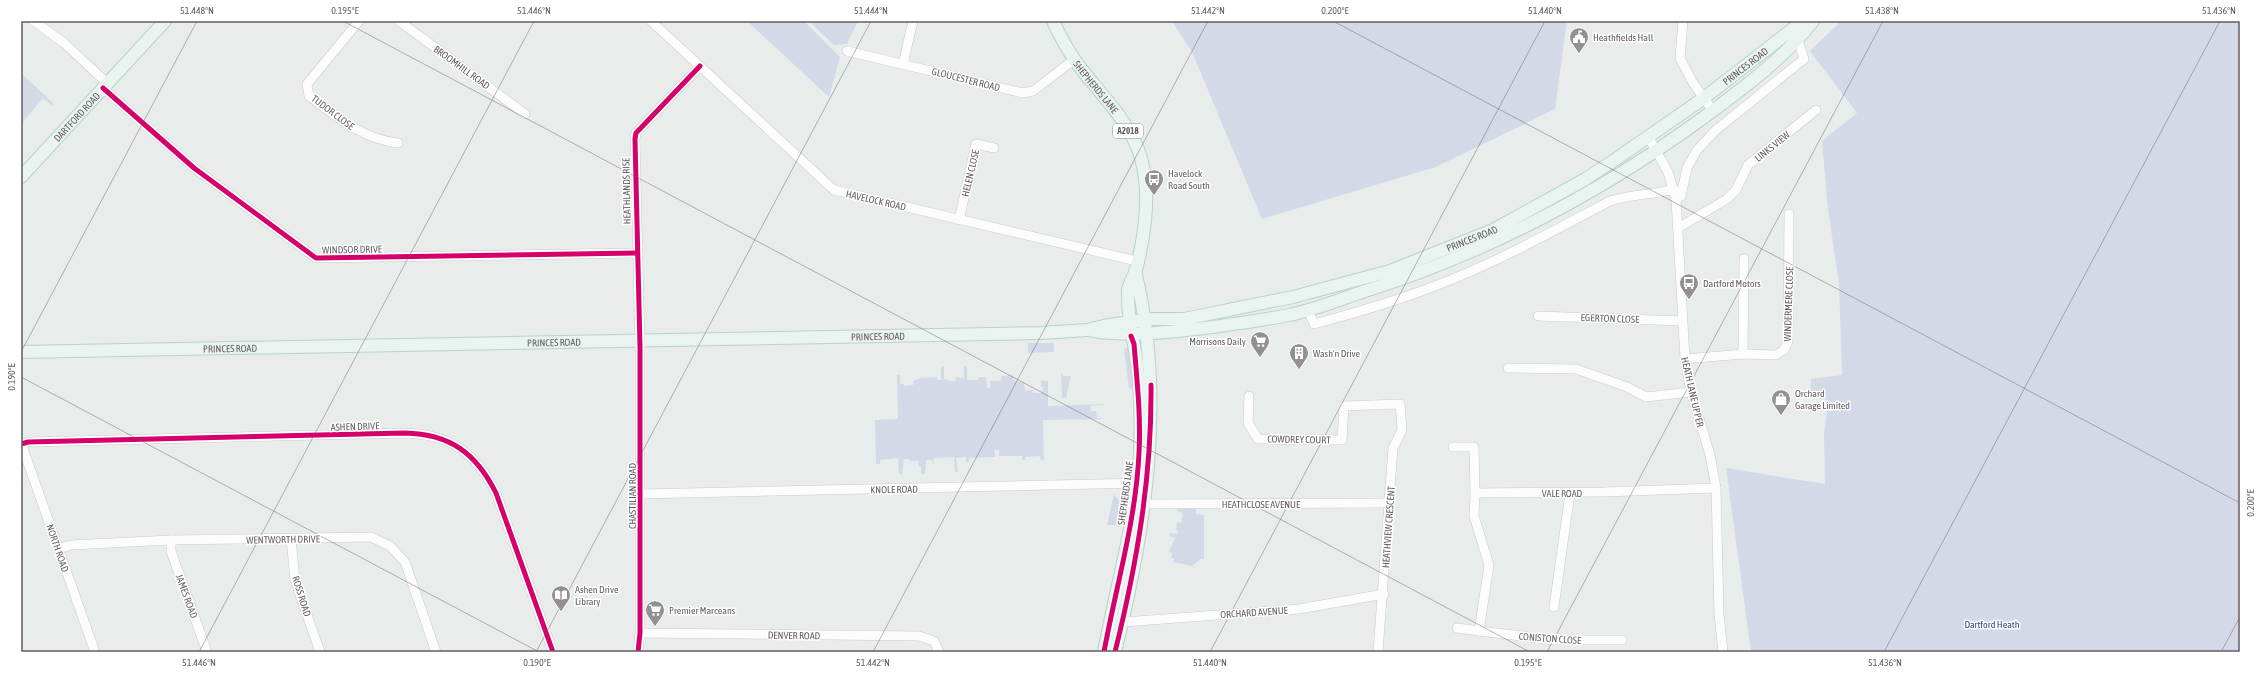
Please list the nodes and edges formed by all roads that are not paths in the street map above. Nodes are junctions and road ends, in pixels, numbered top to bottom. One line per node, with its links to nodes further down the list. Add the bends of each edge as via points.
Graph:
1 (34, 21): 16 (street, WINDSOR DRIVE, via 64,42)
2 (165, 21): 16 (main road, DARTFORD ROAD)
3 (359, 21): 22 (street, TUDOR CLOSE, via 307,84 309,96 359,132 381,141)
4 (399, 21): 20 (street, BROOMHILL ROAD)
5 (651, 21): 15 (street, HAVELOCK ROAD)
6 (914, 21): 14 (street)
7 (1053, 21): 13 (main road, SHEPHERDS LANE / A2018)
8 (1683, 21): 17 (street, via 1680,58)
9 (1803, 21): 17 (main road, PRINCES ROAD)
10 (1813, 21): 11 (main road, PRINCES ROAD)
11 (1798, 40): 19 (main road, PRINCES ROAD); 27 (street, via 1804,59 1716,130 1697,150 1687,168 1681,196)
12 (847, 51): 14 (street, GLOUCESTER ROAD)
13 (1075, 59): 14 (street, GLOUCESTER ROAD, via 1033,91 1023,93); 34 (main road, SHEPHERDS LANE / A2018, via 1124,121 1141,157 1146,203)
14 (904, 64)
15 (700, 66): 29 (street, HAVELOCK ROAD, via 834,190); 31 (street, HEATHLANDS RISE, via 636,133 634,139)
16 (105, 86): 25 (main road, DARTFORD ROAD); 31 (street, WINDSOR DRIVE, via 194,168 316,258)
17 (1704, 98): 19 (street); 21 (main road, PRINCES ROAD)
18 (1816, 110): 30 (street, LINKS VIEW, via 1748,165 1736,190 1728,199)
19 (1713, 111): 24 (main road, PRINCES ROAD)
20 (525, 114)
21 (1648, 136): 24 (street, HEATH LANE UPPER); 38 (main road, PRINCES ROAD, via 1584,180 1493,230 1390,271 1293,297 1184,319)
22 (398, 143)
23 (994, 148): 29 (street, HELEN CLOSE, via 976,144)
24 (1656, 152): 26 (street, HEATH LANE UPPER, via 1668,172); 32 (main road, PRINCES ROAD, via 1587,194 1497,241)
25 (21, 177)
26 (1674, 189): 27 (street, HEATH LANE UPPER); 35 (street, via 1610,201 1526,245)
27 (1676, 199): 30 (street, HEATH LANE UPPER)
28 (1789, 214): 44 (street, WINDERMERE CLOSE, via 1788,342 1784,350 1776,355)
29 (959, 220): 34 (street, HAVELOCK ROAD)
30 (1678, 228): 39 (street, HEATH LANE UPPER)
31 (637, 253): 42 (street, HEATHLANDS RISE)
32 (1454, 258): 35 (street, PRINCES ROAD); 36 (main road, PRINCES ROAD, via 1393,283)
33 (1744, 259): 44 (street)
34 (1136, 266): 38 (main road, SHEPHERDS LANE / A2018); 40 (main road, SHEPHERDS LANE / A2018, via 1128,289)
35 (1462, 274): 36 (street, via 1391,301 1314,324)
36 (1308, 310): 41 (main road, PRINCES ROAD, via 1244,322 1165,333)
37 (1538, 316): 39 (street, EGERTON CLOSE)
38 (1144, 320): 40 (main road, PRINCES ROAD); 41 (main road, SHEPHERDS LANE / A2018)
39 (1682, 321): 45 (street, HEATH LANE UPPER)
40 (1130, 330): 41 (main road, PRINCES ROAD); 42 (main road, PRINCES ROAD, via 1108,325 1088,330); 52 (main road, SHEPHERDS LANE / A2018, via 1140,418)
41 (1147, 333): 52 (main road, SHEPHERDS LANE / A2018, via 1151,422)
42 (639, 340): 43 (main road, PRINCES ROAD); 56 (street, CHASTILIAN ROAD)
43 (21, 352)
44 (1743, 354): 45 (street, WINDERMERE CLOSE)
45 (1685, 359): 47 (street, HEATH LANE UPPER)
46 (1508, 368): 47 (street, via 1576,369 1627,387 1646,398)
47 (1691, 392): 53 (street, HEATH LANE UPPER, via 1710,455)
48 (1249, 396): 49 (street, COWDREY COURT, via 1248,423 1258,438 1342,440 1344,406)
49 (1400, 404): 57 (street, HEATHVIEW CRESCENT, via 1402,430 1393,448)
50 (21, 444): 61 (street, NORTH ROAD); 73 (street, ASHEN DRIVE, via 405,433 432,435 443,439 468,454 488,478 496,493)
51 (1453, 447): 55 (street, via 1474,447)
52 (1141, 483): 56 (street, KNOLE ROAD); 58 (main road, SHEPHERDS LANE / A2018)
53 (1716, 488): 54 (street, VALE ROAD); 79 (street, HEATH LANE UPPER, via 1719,614)
54 (1570, 492): 55 (street, VALE ROAD); 63 (street)
55 (1475, 493): 66 (street, via 1474,516 1489,565)
56 (641, 494): 67 (street, CHASTILIAN ROAD)
57 (1389, 503): 58 (street, HEATHCLOSE AVENUE); 62 (street, HEATHVIEW CRESCENT)
58 (1139, 504): 64 (main road, SHEPHERDS LANE / A2018); 76 (main road, SHEPHERDS LANE / A2018)
59 (291, 539): 60 (street, WENTWORTH DRIVE); 71 (street, ROSS ROAD, via 295,580); 72 (street, WENTWORTH DRIVE, via 371,537 390,546 405,562)
60 (171, 540): 61 (street, WENTWORTH DRIVE, via 71,545); 70 (street, JAMES ROAD, via 171,551)
61 (58, 549): 69 (street, NORTH ROAD)
62 (1384, 594): 64 (street, ORCHARD AVENUE, via 1299,609); 78 (street, HEATHVIEW CRESCENT)
63 (1554, 607)
64 (1123, 622): 77 (main road, SHEPHERDS LANE / A2018)
65 (1457, 628): 66 (street, CONISTON CLOSE)
66 (1479, 631): 68 (street, CONISTON CLOSE, via 1554,640)
67 (640, 633): 74 (street, CHASTILIAN ROAD); 75 (street, DENVER ROAD, via 919,636 934,641)
68 (1622, 640)
69 (95, 652)
70 (207, 652)
71 (320, 652)
72 (436, 652)
73 (553, 652)
74 (638, 652)
75 (939, 652)
76 (1104, 652)
77 (1115, 652)
78 (1378, 652)
79 (1723, 652)

